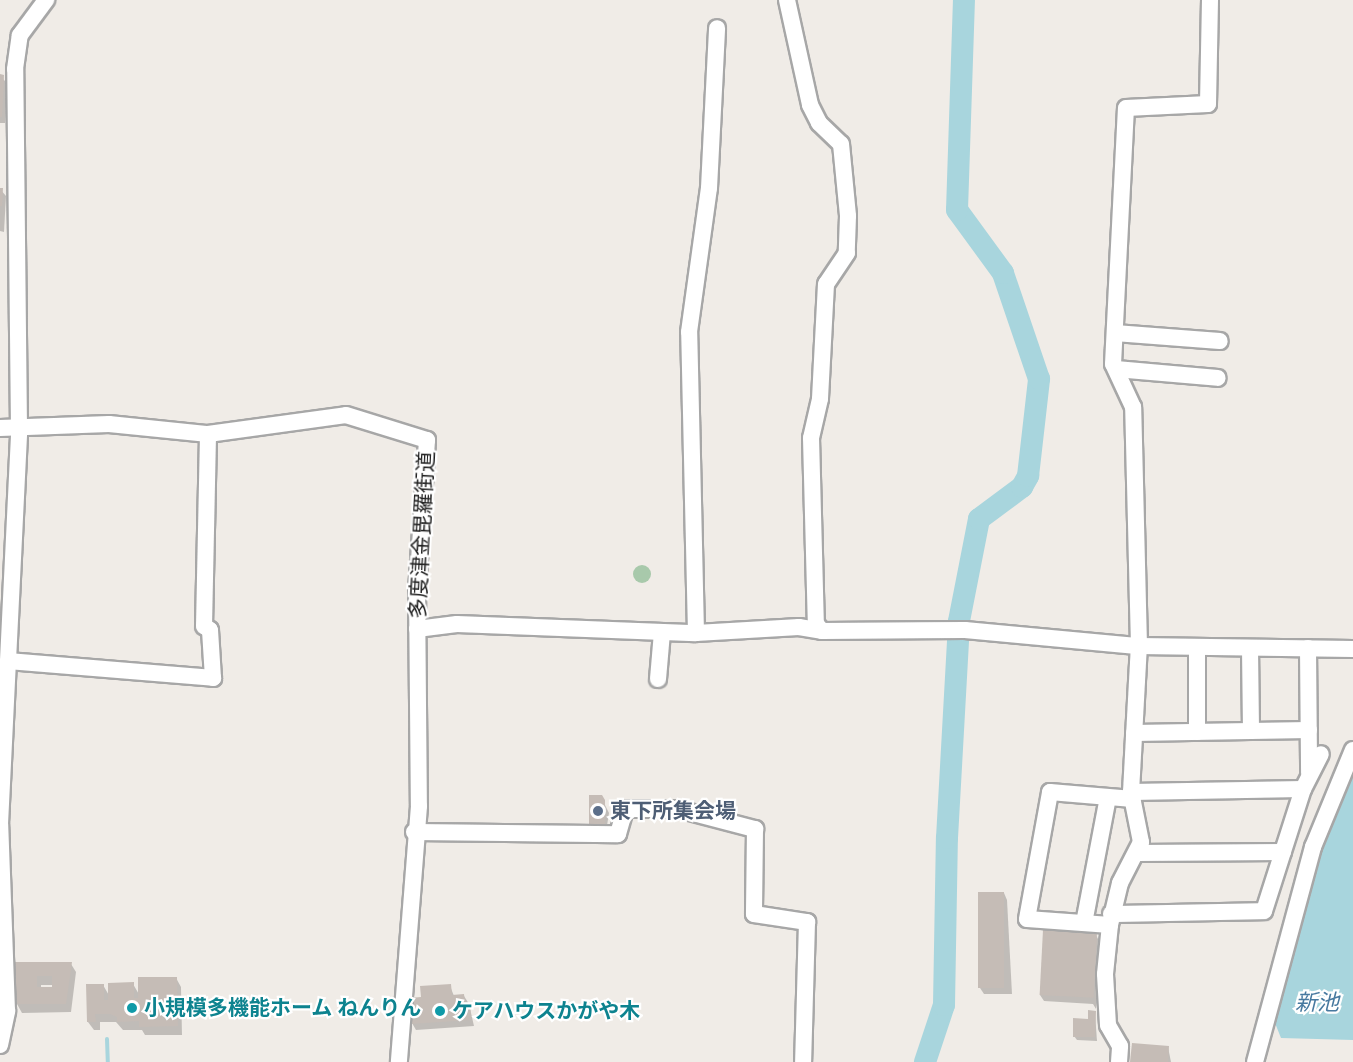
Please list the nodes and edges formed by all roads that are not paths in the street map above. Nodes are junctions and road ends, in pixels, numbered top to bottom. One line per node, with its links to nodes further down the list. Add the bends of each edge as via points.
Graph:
1 (46, 0): 10 (street, via 20,35 15,69)
2 (787, 0): 14 (street, via 810,105 819,123 841,144 848,216 847,253 826,284 820,399 811,438 816,624)
3 (1210, 0): 5 (street, via 1208,104 1126,108)
4 (717, 28): 15 (street, via 709,188 688,332)
5 (1115, 333): 6 (street); 7 (street)
6 (1220, 341)
7 (1116, 369): 8 (street, via 1180,379); 16 (street, via 1133,407)
8 (1218, 378)
9 (0, 428): 10 (street)
10 (19, 429): 11 (street, via 109,424); 21 (street)
11 (208, 434): 12 (street, 多度津金毘羅街道, via 346,415 427,440); 21 (street, via 204,626 210,630 213,678)
12 (417, 629): 13 (street, via 457,624); 32 (street, 多度津金毘羅街道, via 418,806)
13 (662, 632): 15 (street); 22 (street)
14 (824, 632): 15 (street, via 799,627); 16 (street, via 960,630)
15 (696, 633)
16 (1139, 646): 17 (street); 26 (street)
17 (1197, 647): 18 (street); 25 (street)
18 (1250, 648): 19 (street); 24 (street)
19 (1308, 648): 20 (street); 23 (street)
20 (1353, 649)
21 (8, 661): 37 (street, via 0,824 7,1011)
22 (658, 679)
23 (1309, 730): 24 (street); 29 (street)
24 (1251, 731): 25 (street)
25 (1197, 732): 26 (street)
26 (1134, 733): 30 (street)
27 (1353, 750): 41 (street, via 1313,847)
28 (1321, 754): 29 (street)
29 (1306, 783): 30 (street); 33 (street)
30 (1132, 796): 31 (street); 34 (street, via 1141,842)
31 (1107, 797): 36 (street); 36 (street, via 1050,792 1027,919)
32 (414, 832): 38 (street, 多度津金毘羅街道); 39 (street, via 618,834 625,809 678,809 755,829 754,914 807,922)
33 (1283, 852): 34 (street); 35 (street, via 1264,911)
34 (1137, 853): 35 (street, via 1120,884)
35 (1110, 919): 36 (street); 40 (street, via 1105,974 1108,1025 1120,1046)
36 (1084, 923)
37 (0, 1045)
38 (399, 1062)
39 (803, 1062)
40 (1119, 1062)
41 (1255, 1062)

